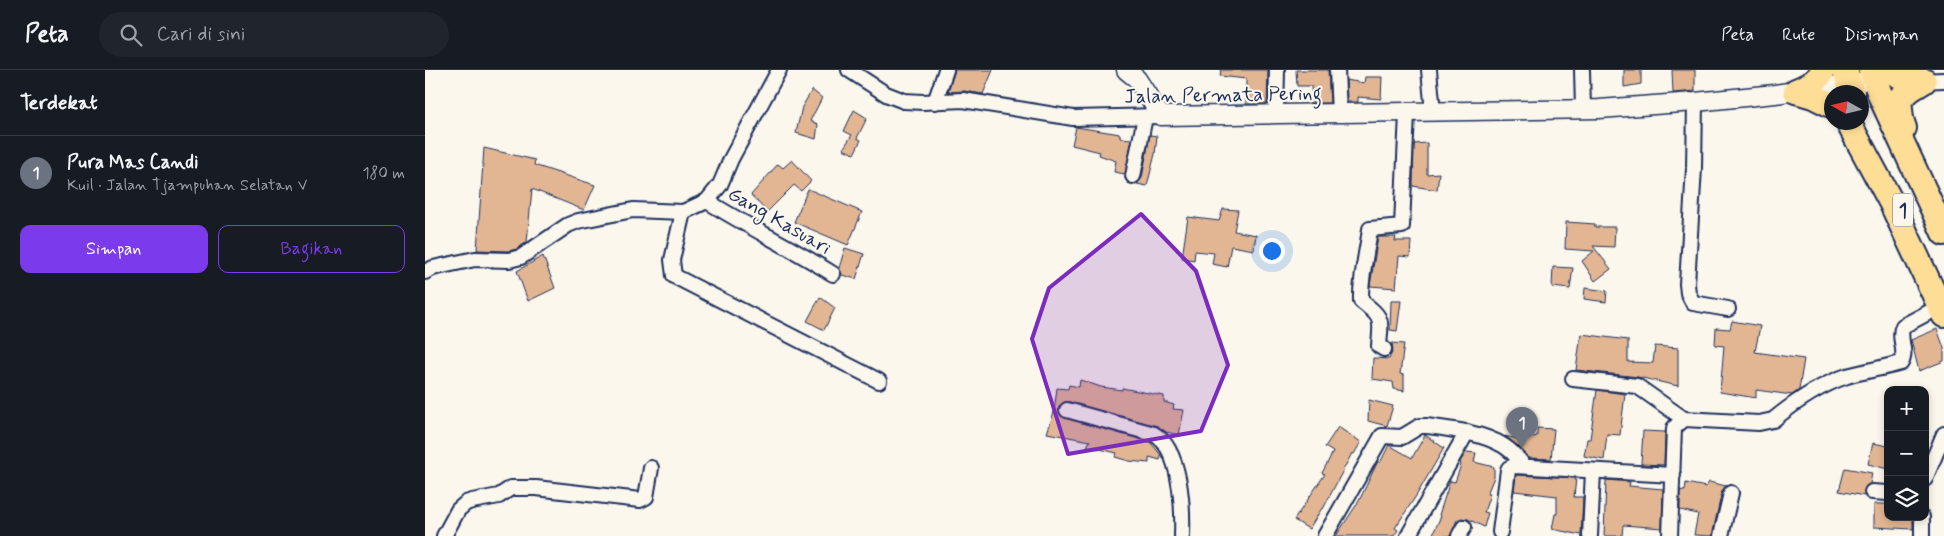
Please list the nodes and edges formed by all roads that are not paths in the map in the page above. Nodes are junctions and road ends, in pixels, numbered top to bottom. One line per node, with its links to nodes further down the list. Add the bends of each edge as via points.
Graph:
1 (779, 70): 26 (street, via 720,185)
2 (849, 70): 14 (street, Jalan Permata Pering, via 886,94 905,101)
3 (946, 70): 14 (street)
4 (1126, 70): 22 (street, via 1137,79)
5 (1277, 70): 21 (street)
6 (1337, 70): 20 (street)
7 (1429, 70): 18 (street)
8 (1582, 70): 17 (street)
9 (1823, 70): 13 (highway, via 1814,82)
10 (1878, 74): 11 (highway); 12 (street, Jalan Permata Pering); 29 (highway, 1)
11 (1928, 81): 28 (highway, via 1899,99 1899,107 1901,119)
12 (1848, 82): 13 (street, Jalan Permata Pering)
13 (1796, 91): 15 (street, Jalan Permata Pering); 16 (highway)
14 (935, 102): 22 (street, Jalan Permata Pering, via 963,100 1073,118)
15 (1695, 102): 17 (street, Jalan Permata Pering); 32 (street, via 1688,293 1693,303)
16 (1824, 102)
17 (1583, 109): 18 (street, Jalan Permata Pering)
18 (1433, 112): 19 (street, Jalan Permata Pering)
19 (1407, 113): 20 (street, Jalan Permata Pering); 34 (street, via 1402,226 1370,229 1360,285 1361,301 1381,319 1379,346)
20 (1339, 114): 21 (street, Jalan Permata Pering)
21 (1276, 115): 22 (street, Jalan Permata Pering)
22 (1153, 117): 25 (street)
23 (1852, 130): 33 (highway)
24 (1867, 130): 33 (highway, 1)
25 (1133, 176)
26 (707, 201): 27 (street); 31 (street, Gang Kasuari)
27 (683, 212): 30 (street, via 633,210 585,219 568,225 521,257 475,259); 36 (street, via 672,260 674,276)
28 (1944, 220)
29 (1944, 233)
30 (425, 272)
31 (833, 274)
32 (1728, 309)
33 (1942, 309): 38 (street, via 1903,326 1900,332 1904,357 1901,362 1829,384 1807,395 1773,420 1759,423)
34 (1384, 349)
35 (1573, 379): 38 (street, via 1637,386)
36 (879, 381)
37 (1067, 410): 52 (street, via 1160,437 1169,448 1177,474 1182,508)
38 (1683, 419): 44 (street, via 1675,428)
39 (1467, 432): 41 (street, via 1503,445); 53 (street, via 1421,426 1401,437 1380,437); 54 (street)
40 (1944, 434): 45 (street)
41 (1524, 466): 43 (street); 50 (street, via 1508,470)
42 (651, 468): 51 (street, via 648,491 641,500 528,487 511,488 499,496 466,503 458,510)
43 (1593, 471): 44 (street); 55 (street)
44 (1673, 475): 56 (street)
45 (1926, 476)
46 (1872, 492): 48 (street)
47 (1731, 493): 57 (street)
48 (1884, 493)
49 (1922, 521): 58 (street)
50 (1500, 532)
51 (444, 536)
52 (1181, 536)
53 (1325, 536)
54 (1408, 536)
55 (1590, 536)
56 (1670, 536)
57 (1721, 536)
58 (1922, 536)

